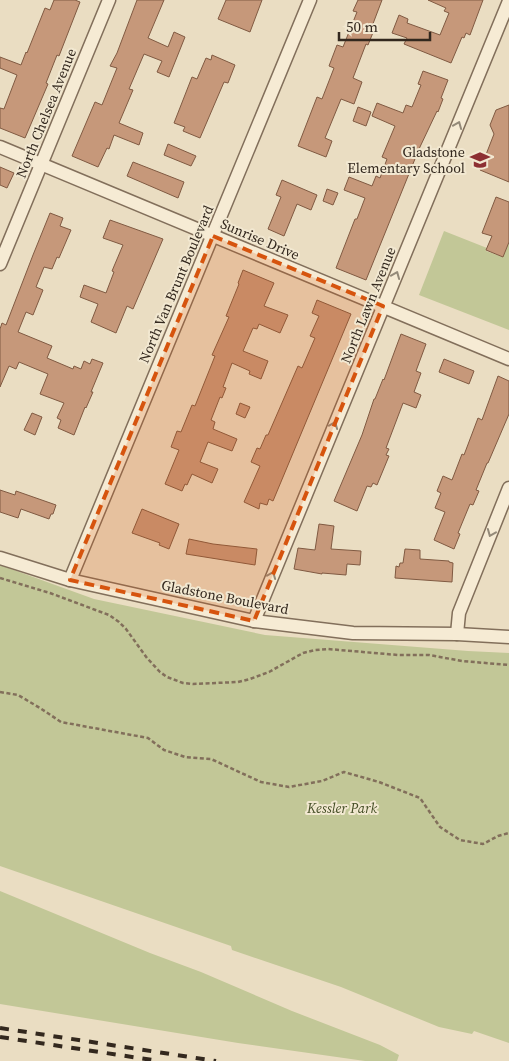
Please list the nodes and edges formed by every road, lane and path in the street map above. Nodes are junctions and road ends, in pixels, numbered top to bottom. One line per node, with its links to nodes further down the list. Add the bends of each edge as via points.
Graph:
1 (109, 0): 5 (street, North Chelsea Avenue)
2 (310, 0): 6 (street, North Van Brunt Boulevard)
3 (509, 1): 8 (street, North Lawn Avenue, one-way to 3)
4 (0, 147): 5 (street, Sunrise Drive)
5 (41, 164): 6 (street, Sunrise Drive); 7 (street, North Chelsea Avenue)
6 (213, 236): 8 (street, Sunrise Drive); 13 (street, North Van Brunt Boulevard)
7 (0, 264)
8 (383, 306): 9 (street, Sunrise Drive); 14 (street, North Lawn Avenue, one-way to 8)
9 (509, 359)
10 (509, 488): 15 (street, one-way to 15, via 458,613)
11 (0, 558): 13 (street, Gladstone Boulevard)
12 (0, 578): 17 (path, via 109,615 126,629 160,672 183,683 238,682 269,672 304,653 328,649 429,655)
13 (70, 580): 14 (street, Gladstone Boulevard)
14 (254, 621): 15 (street, Gladstone Boulevard, via 354,632)
15 (458, 634): 16 (street, Gladstone Boulevard)
16 (509, 637)
17 (509, 665)
18 (0, 692): 19 (path, via 18,696 61,722 148,738 164,750 185,757 211,758 262,782 289,787 322,781 344,772 379,782 420,798 440,827 460,840 483,844)
19 (509, 833)

